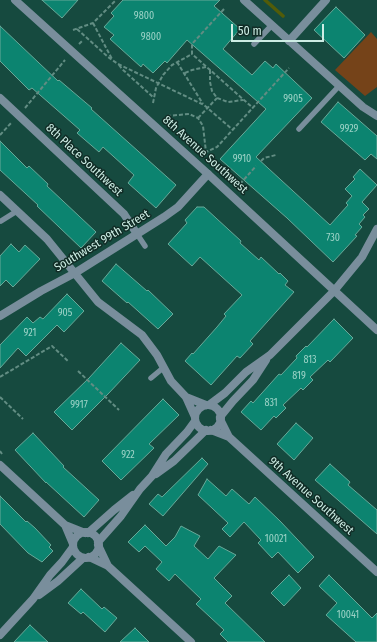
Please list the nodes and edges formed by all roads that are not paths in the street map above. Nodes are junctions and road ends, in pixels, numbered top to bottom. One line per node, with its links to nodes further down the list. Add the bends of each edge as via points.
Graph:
1 (15, 0): 11 (street, 8th Avenue Southwest)
2 (244, 0): 4 (street)
3 (326, 0): 5 (street)
4 (272, 25): 5 (street); 6 (lane)
5 (289, 41): 7 (street)
6 (254, 44)
7 (339, 86): 9 (street); 10 (lane)
8 (0, 98): 16 (street, 8th Place Southwest, via 124,214)
9 (377, 116)
10 (299, 129)
11 (208, 174): 16 (street, Southwest 99th Street, via 178,207); 19 (street, 8th Avenue Southwest)
12 (0, 195): 13 (street)
13 (17, 211): 14 (lane); 18 (street, via 47,239)
14 (1, 221)
15 (377, 229): 19 (street, via 362,257)
16 (137, 234): 17 (lane, 8th Place Southwest); 18 (street, Southwest 99th Street)
17 (145, 246)
18 (75, 273): 20 (street, Southwest 99th Street); 23 (street, via 98,302 142,335)
19 (334, 291): 21 (street, 8th Avenue Southwest); 22 (street)
20 (0, 316)
21 (377, 330)
22 (270, 355): 26 (street, via 246,372); 27 (street, via 253,380)
23 (163, 368): 24 (lane); 25 (street)
24 (151, 378)
25 (186, 397): 26 (street); 28 (street)
26 (208, 406): 27 (street, via 216,409); 28 (street, via 198,410)
27 (220, 418): 29 (street, via 218,425); 30 (street, 9th Avenue Southwest)
28 (195, 419): 29 (street, via 198,426); 32 (street, via 187,432 166,454)
29 (208, 430): 30 (street, 9th Avenue Southwest); 32 (street, via 174,461)
30 (229, 437): 40 (street, 9th Avenue Southwest)
31 (0, 465): 34 (street)
32 (152, 476): 33 (street)
33 (140, 489): 35 (street); 36 (street)
34 (65, 525): 35 (street); 37 (street)
35 (86, 533): 36 (street, via 94,536); 37 (street, via 78,536)
36 (98, 544): 38 (street, via 96,553); 39 (street)
37 (73, 545): 38 (street, via 76,554); 41 (street)
38 (86, 558): 39 (street); 41 (street)
39 (108, 566): 43 (street)
40 (377, 572)
41 (33, 599): 42 (street)
42 (0, 635)
43 (190, 642)

